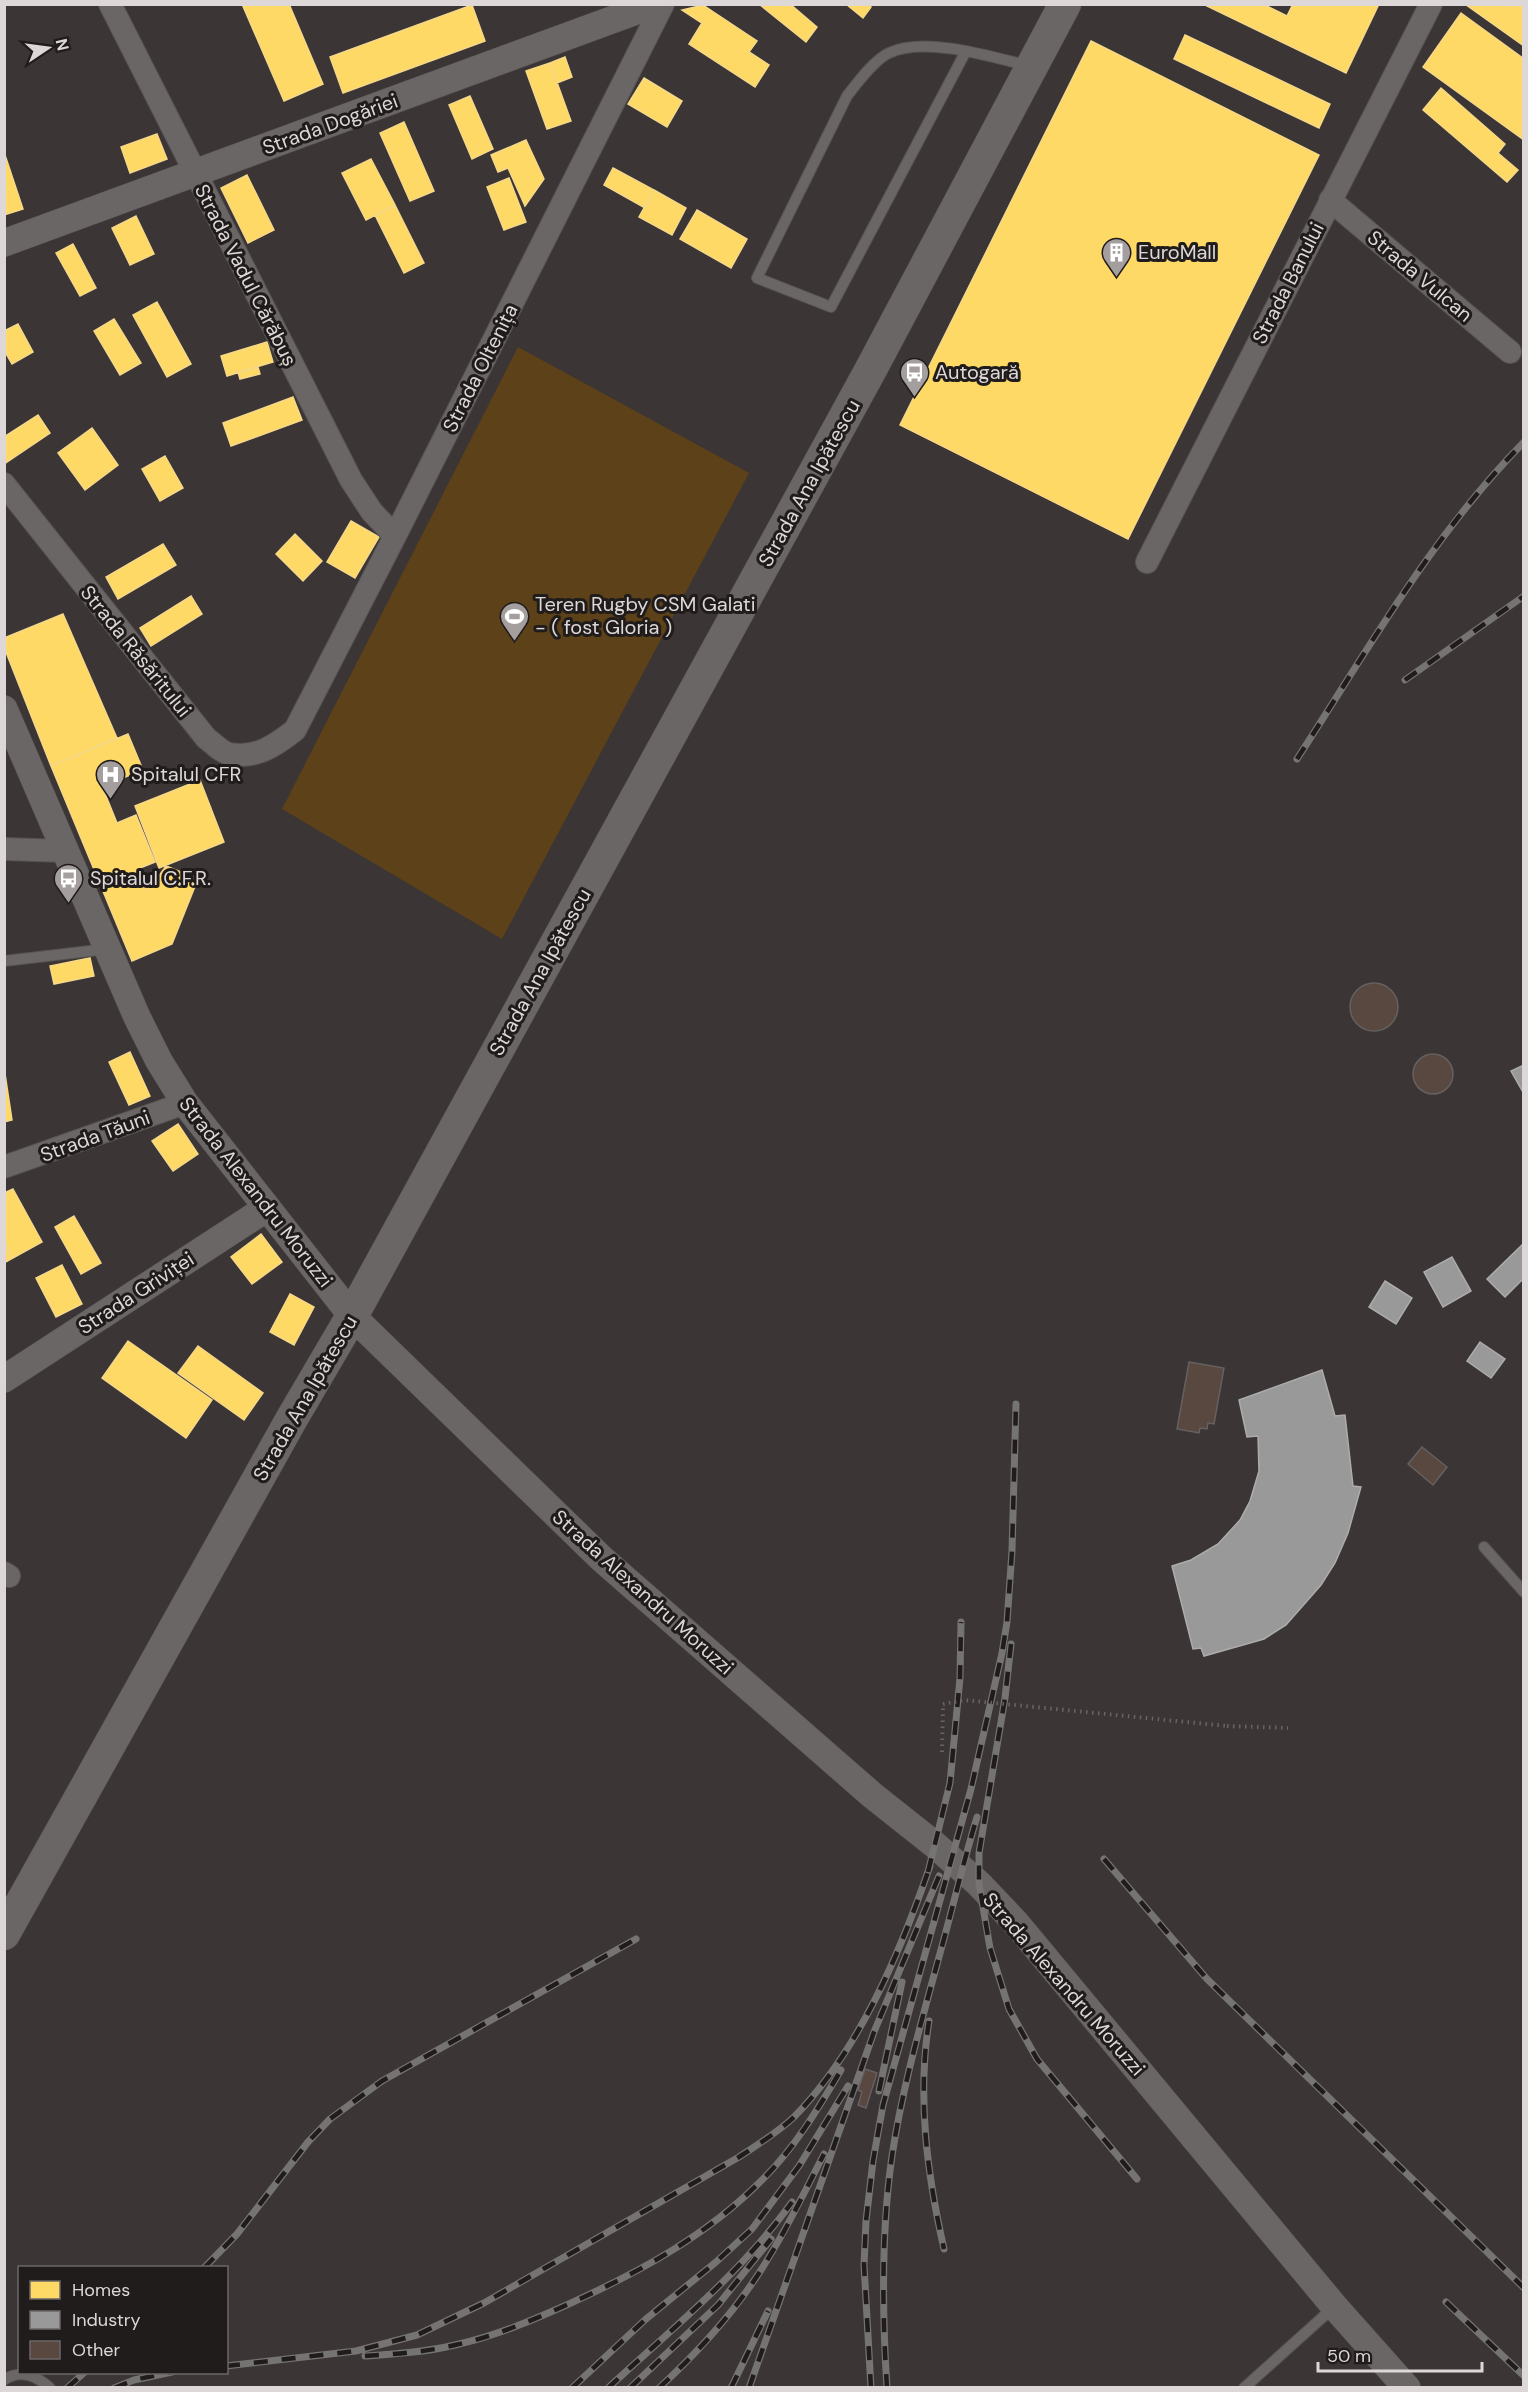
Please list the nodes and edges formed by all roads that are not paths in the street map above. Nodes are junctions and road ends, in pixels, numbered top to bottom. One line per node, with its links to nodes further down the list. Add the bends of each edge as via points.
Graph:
1 (110, 4): 8 (street, Strada Vadul Cărăbuș)
2 (655, 4): 8 (street, Strada Dogăriei)
3 (663, 4): 13 (street, Strada Oltenița)
4 (1065, 4): 7 (main road, Strada Ana Ipătescu)
5 (1431, 4): 9 (street, Strada Banului)
6 (966, 51): 6 (lane, via 913,46 887,53 860,79 847,96 757,278 831,307); 7 (lane)
7 (1033, 67): 24 (main road, Strada Ana Ipătescu)
8 (194, 174): 10 (street, Strada Dogăriei); 13 (street, Strada Vadul Cărăbuș, via 351,480 372,512)
9 (1330, 200): 11 (street, Strada Vulcan); 14 (street, Strada Banului)
10 (4, 243)
11 (1510, 352)
12 (4, 484): 16 (street, Strada Răsăritului, via 206,738 229,754 256,754)
13 (395, 536): 16 (street, Strada Oltenița)
14 (1147, 562)
15 (4, 709): 18 (street, Strada Alexandru Moruzzi)
16 (295, 730)
17 (4, 849): 18 (street)
18 (66, 851): 19 (street, Strada Alexandru Moruzzi)
19 (107, 948): 20 (lane); 21 (street, Strada Alexandru Moruzzi, via 159,1061)
20 (4, 960)
21 (185, 1103): 22 (street, Strada Tăuni); 23 (street, Strada Alexandru Moruzzi)
22 (4, 1167)
23 (267, 1208): 24 (street, Strada Alexandru Moruzzi); 25 (street, Strada Griviței)
24 (352, 1316): 28 (main road, Strada Ana Ipătescu); 29 (street, Strada Alexandru Moruzzi, via 602,1559 979,1884 1016,1923)
25 (4, 1379)
26 (1484, 1547): 27 (lane)
27 (1524, 1592)
28 (4, 1934)
29 (1334, 2306): 32 (lane); 33 (street, Strada Alexandru Moruzzi)
30 (4, 2380): 31 (lane, via 22,2374 40,2378)
31 (50, 2388)
32 (1244, 2388)
33 (1407, 2388)

